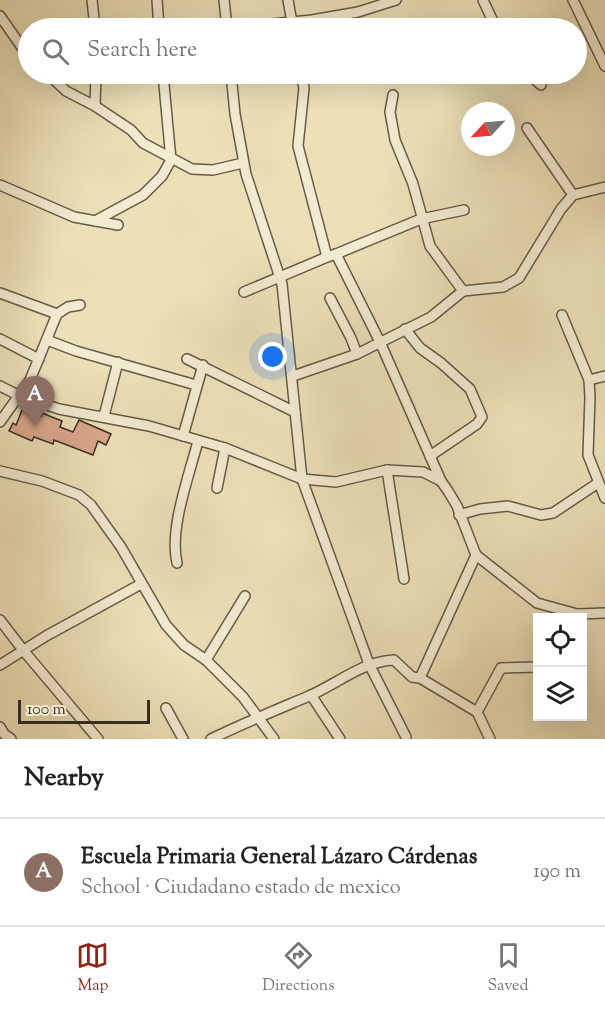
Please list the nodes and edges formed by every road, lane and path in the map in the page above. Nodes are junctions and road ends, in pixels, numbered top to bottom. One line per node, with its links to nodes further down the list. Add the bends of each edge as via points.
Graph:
1 (92, 0): 9 (street)
2 (157, 0): 10 (street)
3 (224, 0): 11 (street)
4 (288, 0): 12 (street)
5 (483, 0): 14 (street)
6 (573, 0): 15 (street)
7 (393, 1): 13 (street)
8 (0, 16): 17 (street)
9 (94, 18)
10 (158, 18)
11 (226, 18)
12 (291, 18)
13 (324, 18)
14 (491, 18)
15 (582, 18)
16 (587, 29): 18 (street)
17 (18, 41)
18 (605, 66)
19 (59, 84): 25 (street)
20 (96, 84): 25 (street)
21 (164, 84): 27 (street)
22 (232, 84): 28 (street)
23 (303, 84): 36 (street, via 300,158)
24 (393, 94): 33 (street, via 390,112 395,140 413,184)
25 (95, 106): 27 (street)
26 (527, 128): 31 (street)
27 (171, 160): 28 (street, via 192,169 213,170); 34 (street, via 143,195)
28 (243, 163): 37 (street)
29 (0, 185): 34 (street, via 74,217)
30 (605, 187): 31 (street)
31 (573, 195): 38 (street, via 519,278 503,287)
32 (464, 210): 33 (street)
33 (421, 219): 36 (street); 38 (street, via 430,246)
34 (94, 221): 35 (street)
35 (118, 225)
36 (332, 255): 37 (street); 48 (street)
37 (280, 277): 39 (street); 54 (street)
38 (463, 291): 45 (street, via 431,317)
39 (244, 292)
40 (0, 293): 43 (street)
41 (330, 298): 49 (street)
42 (80, 305): 43 (street)
43 (57, 314): 47 (street)
44 (562, 315): 56 (street)
45 (405, 329): 48 (street); 66 (street, via 420,348 470,389 482,417)
46 (0, 339): 50 (street)
47 (47, 340): 50 (street); 52 (street)
48 (380, 342): 49 (street); 66 (street)
49 (357, 354): 54 (street)
50 (39, 359): 59 (street)
51 (188, 359): 53 (street)
52 (118, 362): 57 (street); 61 (street)
53 (203, 366): 57 (street); 60 (street)
54 (293, 376): 60 (street)
55 (605, 376): 56 (street)
56 (588, 380): 71 (street, via 588,455)
57 (196, 385): 63 (street)
58 (0, 386): 59 (street)
59 (18, 395): 61 (street, via 59,409); 62 (street)
60 (295, 412): 69 (street)
61 (104, 416): 63 (street)
62 (0, 422)
63 (183, 436): 64 (street)
64 (198, 441): 65 (street); 76 (street, via 175,534)
65 (225, 448): 69 (street); 72 (street)
66 (430, 456): 70 (street)
67 (387, 470): 69 (street, via 336,482); 70 (street, via 423,472); 77 (street)
68 (0, 471): 78 (street, via 79,495 91,505 121,547)
69 (302, 479): 84 (street)
70 (441, 481): 74 (street)
71 (598, 483): 73 (street); 74 (street, via 553,513 541,515 508,506)
72 (217, 488)
73 (605, 498)
74 (459, 515): 75 (street)
75 (476, 555): 80 (street, via 537,603 577,614); 87 (street)
76 (177, 563)
77 (404, 579)
78 (141, 584): 82 (street); 83 (street, via 166,625 184,645)
79 (245, 596): 83 (street)
80 (605, 613)
81 (0, 620): 82 (street)
82 (23, 650): 85 (street); 95 (street)
83 (206, 660): 91 (street)
84 (369, 664): 87 (street, via 394,660 412,677); 88 (street); 93 (street)
85 (0, 665)
86 (533, 667): 90 (street, via 501,668)
87 (420, 678): 90 (street)
88 (310, 695): 91 (street); 99 (street)
89 (166, 708): 96 (street)
90 (477, 712): 100 (street)
91 (257, 717): 97 (street); 98 (street)
92 (0, 727): 94 (street)
93 (406, 737)
94 (11, 739)
95 (98, 739)
96 (183, 739)
97 (211, 739)
98 (274, 739)
99 (340, 739)
100 (490, 739)

